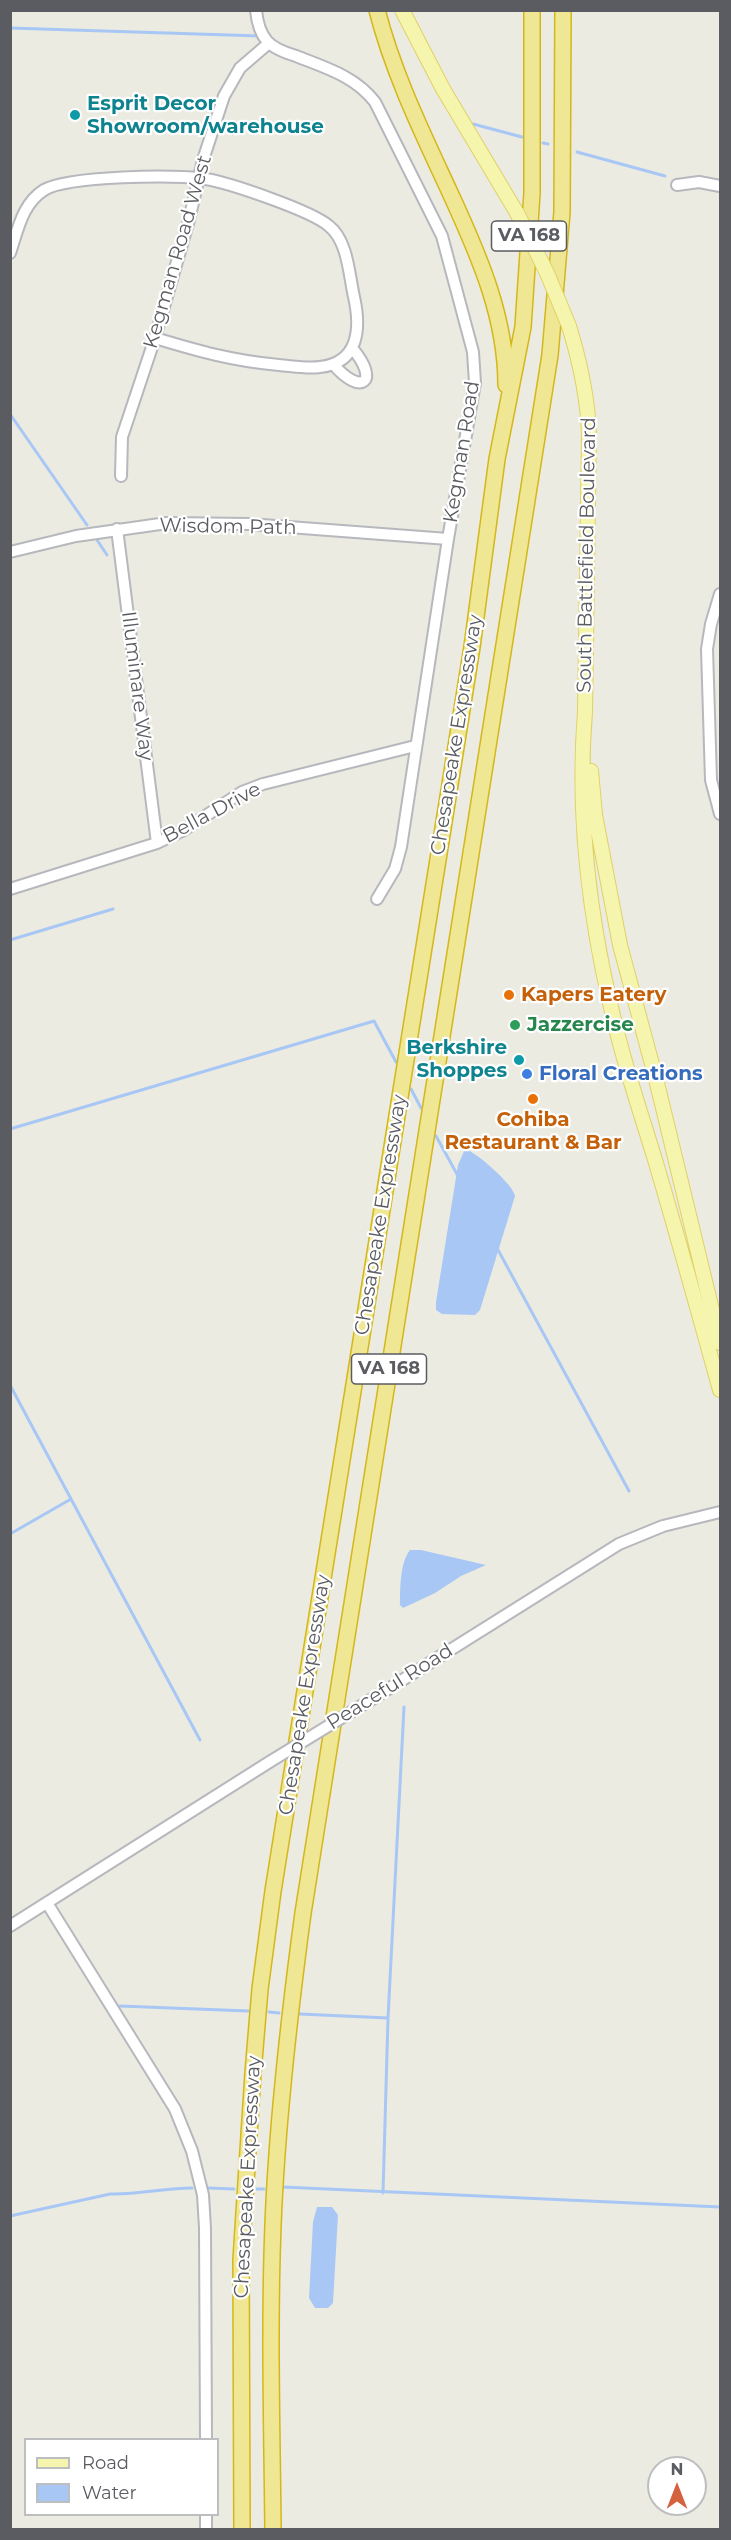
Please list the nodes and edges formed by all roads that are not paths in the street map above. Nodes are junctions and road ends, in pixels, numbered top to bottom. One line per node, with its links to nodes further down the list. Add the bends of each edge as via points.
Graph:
1 (256, 10): 6 (street)
2 (377, 10): 14 (highway, via 409,103 474,244 493,297 506,370)
3 (402, 10): 20 (main road, South Battlefield Boulevard, bridge, via 443,89 517,213 547,273 581,367 589,435)
4 (532, 10): 14 (highway, Chesapeake Expressway / VA 168, via 532,192 523,327)
5 (563, 10): 33 (highway, Chesapeake Expressway / VA 168, via 562,213 550,355 304,1902 286,2039 273,2236)
6 (269, 43): 7 (street, Kegman Road West, via 229,83); 17 (street, Kegman Road, via 349,78 368,92 386,120 442,236 474,352 475,383)
7 (198, 178): 10 (street, via 87,180 54,185 25,210); 11 (street, Kegman Road West); 12 (street, via 315,217 334,230 342,247 359,320)
8 (677, 184): 9 (street, via 699,182)
9 (720, 186)
10 (10, 253)
11 (155, 338): 13 (street, via 233,360 313,368); 15 (street, Kegman Road West, via 122,437)
12 (352, 348): 13 (street); 13 (street, via 366,366 363,381 346,380)
13 (333, 364)
14 (498, 459): 32 (highway, Chesapeake Expressway / VA 168, via 472,647 260,1989 241,2260)
15 (121, 476)
16 (117, 529): 17 (street, Wisdom Path, via 220,522); 18 (street, Wisdom Path); 23 (street, Illuminare Way)
17 (448, 539): 21 (street, Kegman Road)
18 (10, 552)
19 (720, 594): 22 (street, via 707,649 711,780)
20 (585, 712): 26 (main road, South Battlefield Boulevard, via 595,815 620,945); 27 (main road, South Battlefield Boulevard, via 585,846 608,997)
21 (415, 746): 23 (street, Bella Drive, via 263,784 242,792); 25 (street, Kegman Road, via 396,869)
22 (720, 814)
23 (157, 843): 24 (street, Bella Drive)
24 (10, 889)
25 (377, 899)
26 (720, 1343)
27 (720, 1390)
28 (720, 1512): 29 (street, Peaceful Road, bridge, via 663,1526 619,1544)
29 (47, 1903): 30 (street, Peaceful Road); 31 (street, via 175,2109 192,2151 203,2195 205,2228)
30 (10, 1926)
31 (206, 2438)
32 (242, 2529)
33 (273, 2529)

